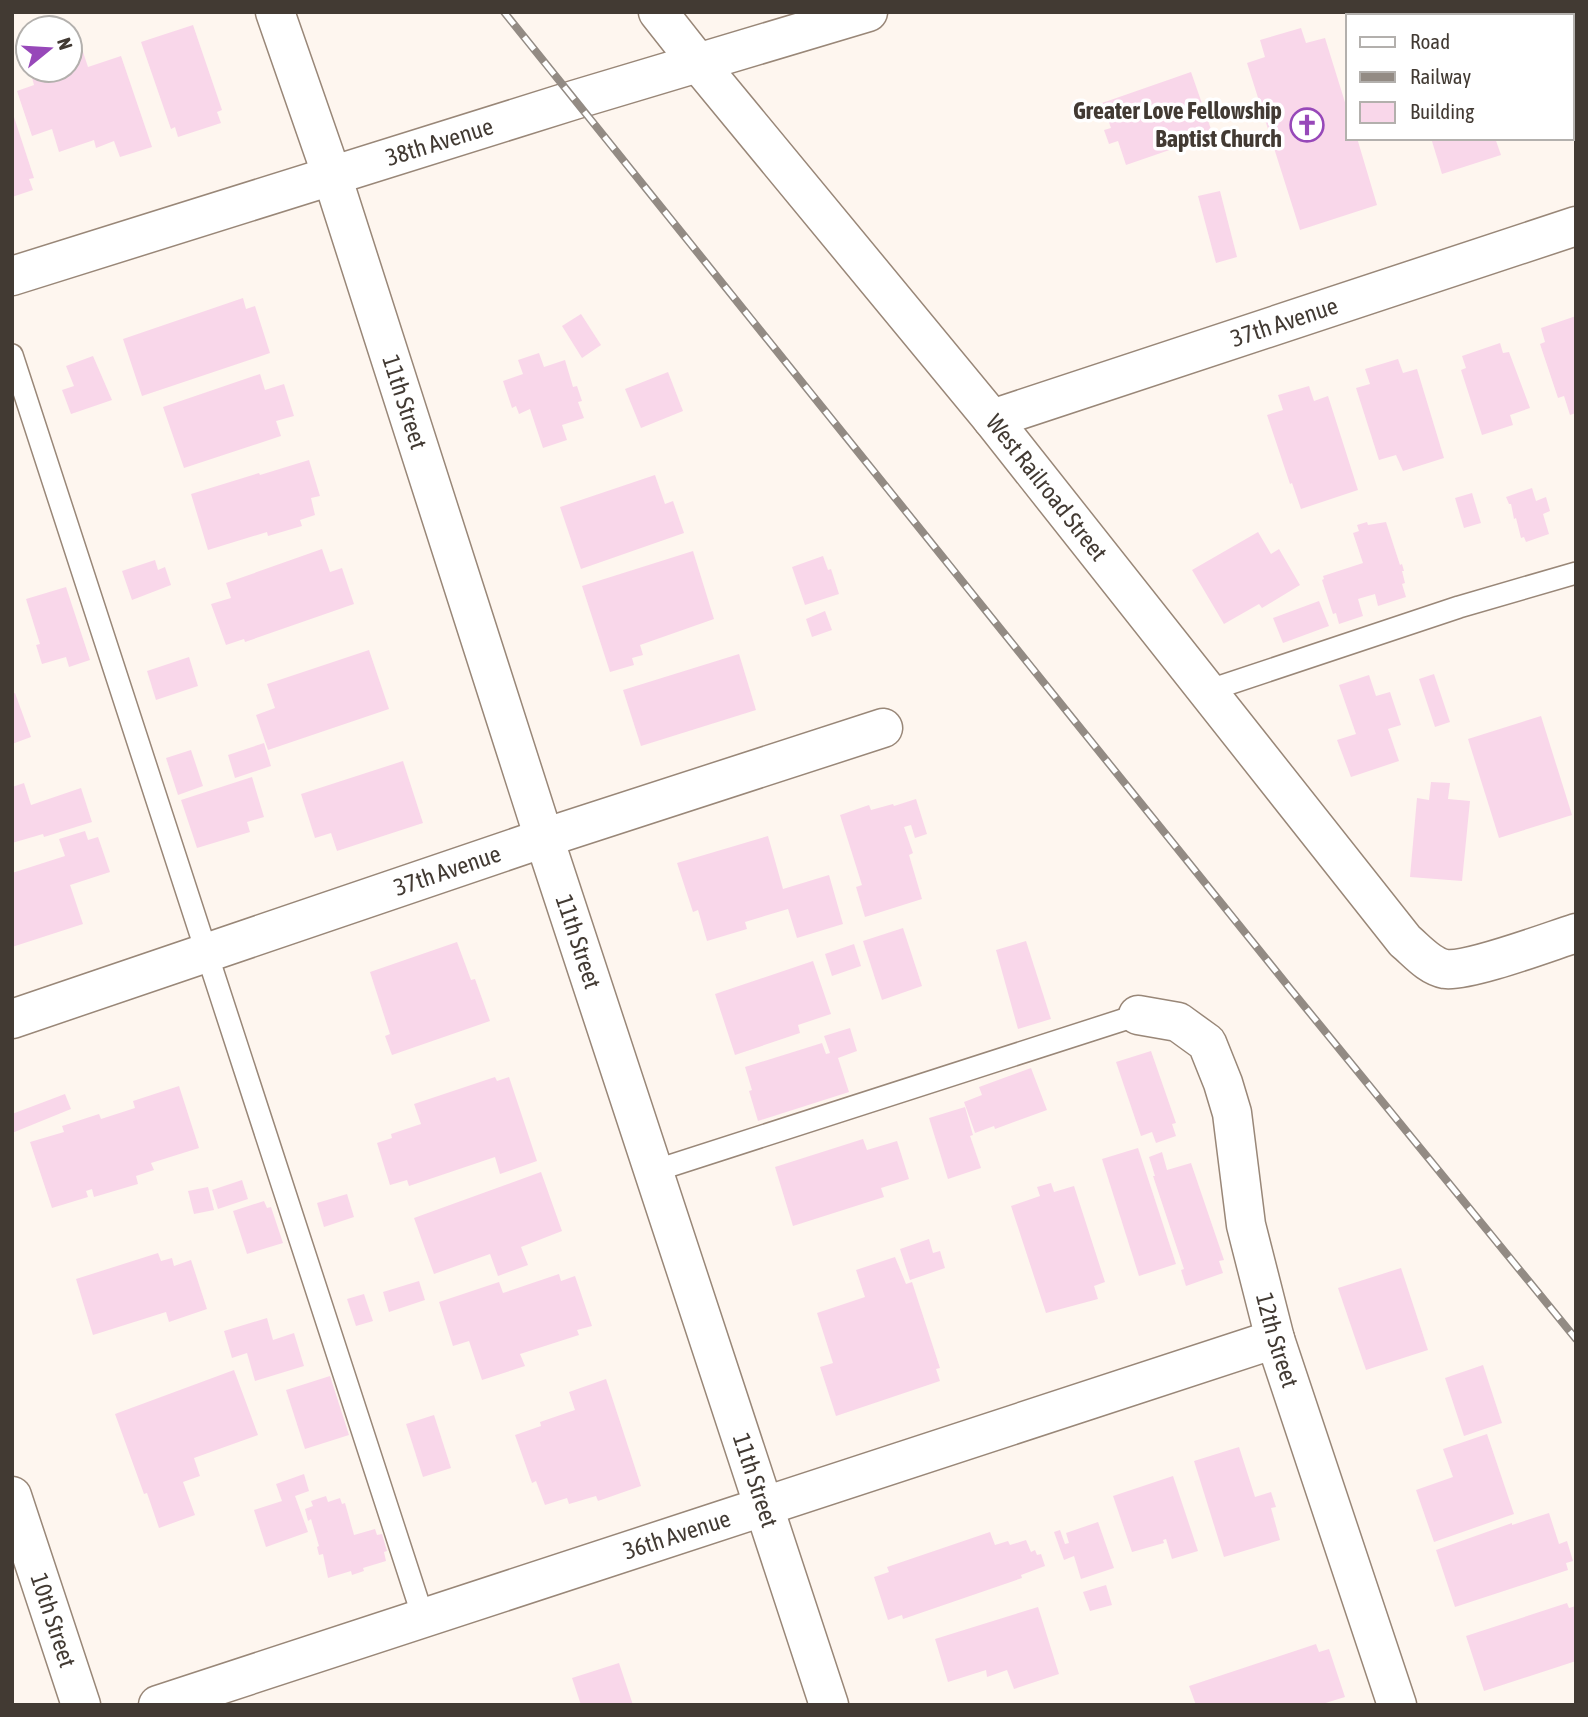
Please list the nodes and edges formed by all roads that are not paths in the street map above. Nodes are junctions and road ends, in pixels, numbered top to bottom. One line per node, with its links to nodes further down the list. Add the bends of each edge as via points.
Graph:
1 (275, 12): 5 (street)
2 (658, 12): 4 (street, West Railroad Street)
3 (864, 13): 4 (street, 38th Avenue)
4 (699, 64): 5 (street, 38th Avenue); 9 (street, West Railroad Street)
5 (331, 176): 7 (street, 38th Avenue); 13 (street, 11th Street)
6 (1576, 226): 9 (street, 37th Avenue)
7 (12, 276)
8 (12, 355): 15 (lane)
9 (992, 419): 11 (street, West Railroad Street)
10 (1576, 573): 11 (lane)
11 (1207, 691): 14 (street, West Railroad Street, via 1405,941 1432,965 1467,967)
12 (883, 728): 13 (street, 37th Avenue)
13 (544, 838): 15 (street, 37th Avenue); 18 (street, 11th Street)
14 (1576, 933)
15 (206, 954): 17 (street, 37th Avenue); 22 (lane)
16 (1138, 1015): 18 (lane); 19 (street, 12th Street, via 1178,1022 1207,1043 1232,1113 1246,1225)
17 (12, 1019)
18 (654, 1171): 21 (street, 11th Street)
19 (1275, 1339): 21 (street, 36th Avenue); 26 (street, 12th Street)
20 (12, 1496): 23 (street, 10th Street)
21 (764, 1505): 22 (street, 36th Avenue); 25 (street, 11th Street)
22 (423, 1617): 24 (street, 36th Avenue)
23 (81, 1705)
24 (158, 1705)
25 (829, 1705)
26 (1397, 1705)

